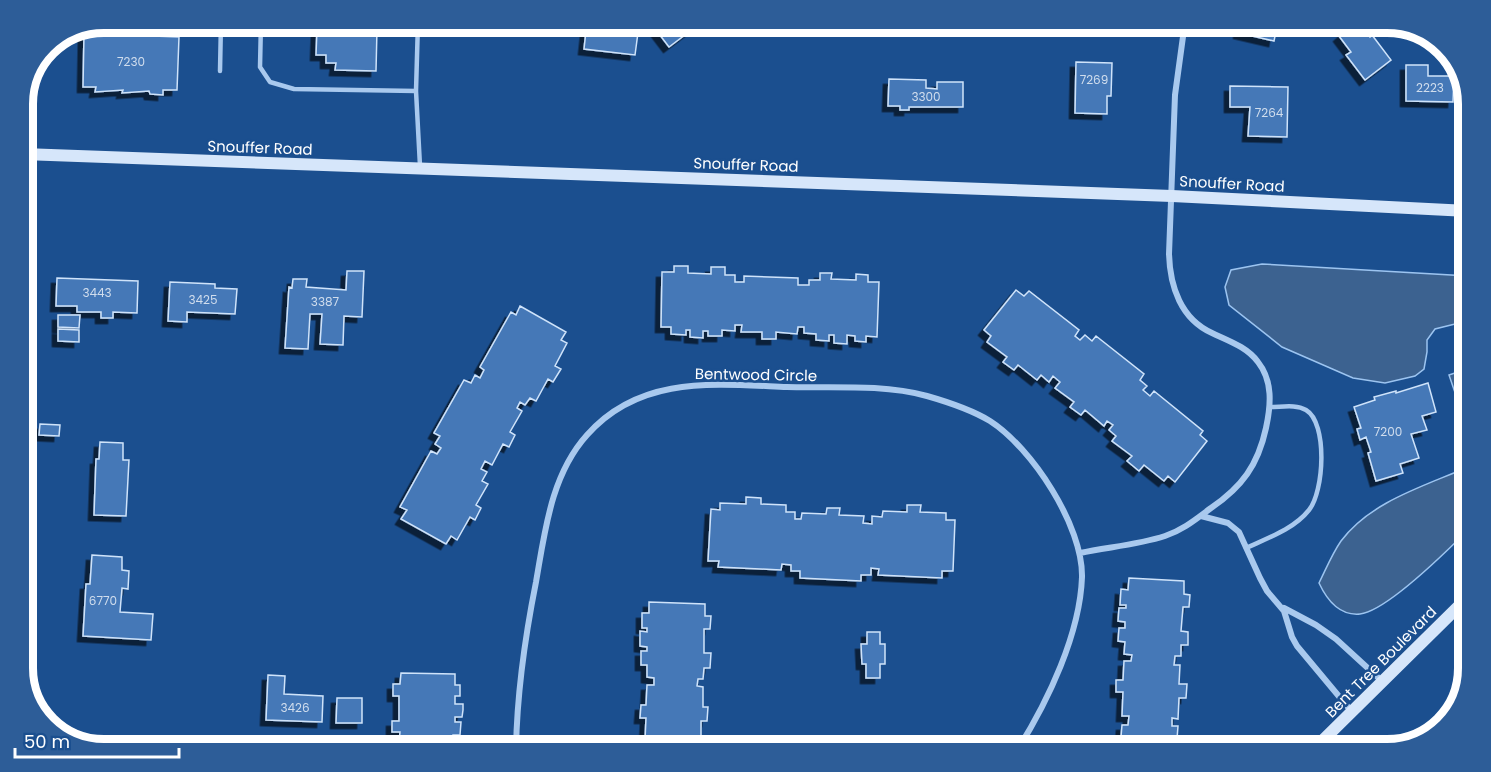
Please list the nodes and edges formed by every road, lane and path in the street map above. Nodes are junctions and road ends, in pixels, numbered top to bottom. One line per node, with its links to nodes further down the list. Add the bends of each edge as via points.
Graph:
1 (221, 33): 5 (lane)
2 (261, 33): 6 (lane, via 260,67 270,82 294,89)
3 (418, 33): 6 (lane)
4 (1183, 33): 9 (street, via 1175,95)
5 (220, 71)
6 (416, 91): 8 (lane)
7 (33, 154): 8 (main road, Snouffer Road)
8 (420, 168): 9 (main road, Snouffer Road)
9 (1172, 196): 10 (main road, Snouffer Road); 11 (street, via 1170,265 1178,300 1194,323 1240,346 1257,360 1267,379)
10 (1458, 210)
11 (1270, 407): 12 (street, via 1249,471 1235,490); 13 (lane, via 1301,408 1317,420 1321,444 1318,490 1312,506 1297,521)
12 (1201, 516): 13 (street, via 1233,525); 14 (street, via 1165,536)
13 (1246, 548): 15 (street, via 1267,591)
14 (1080, 553): 19 (street, Bentwood Circle, via 1060,506 1031,458 990,421 945,402 902,392 722,384 674,388 634,398 601,420 571,456 559,479 529,616); 20 (street, via 1080,592 1067,647)
15 (1279, 604): 17 (street, via 1336,639); 18 (street, via 1297,646)
16 (1458, 607): 17 (main road, Bent Tree Boulevard)
17 (1383, 682): 18 (main road, Bent Tree Boulevard)
18 (1352, 712): 21 (main road, Bent Tree Boulevard)
19 (517, 739)
20 (1024, 739)
21 (1325, 739)

